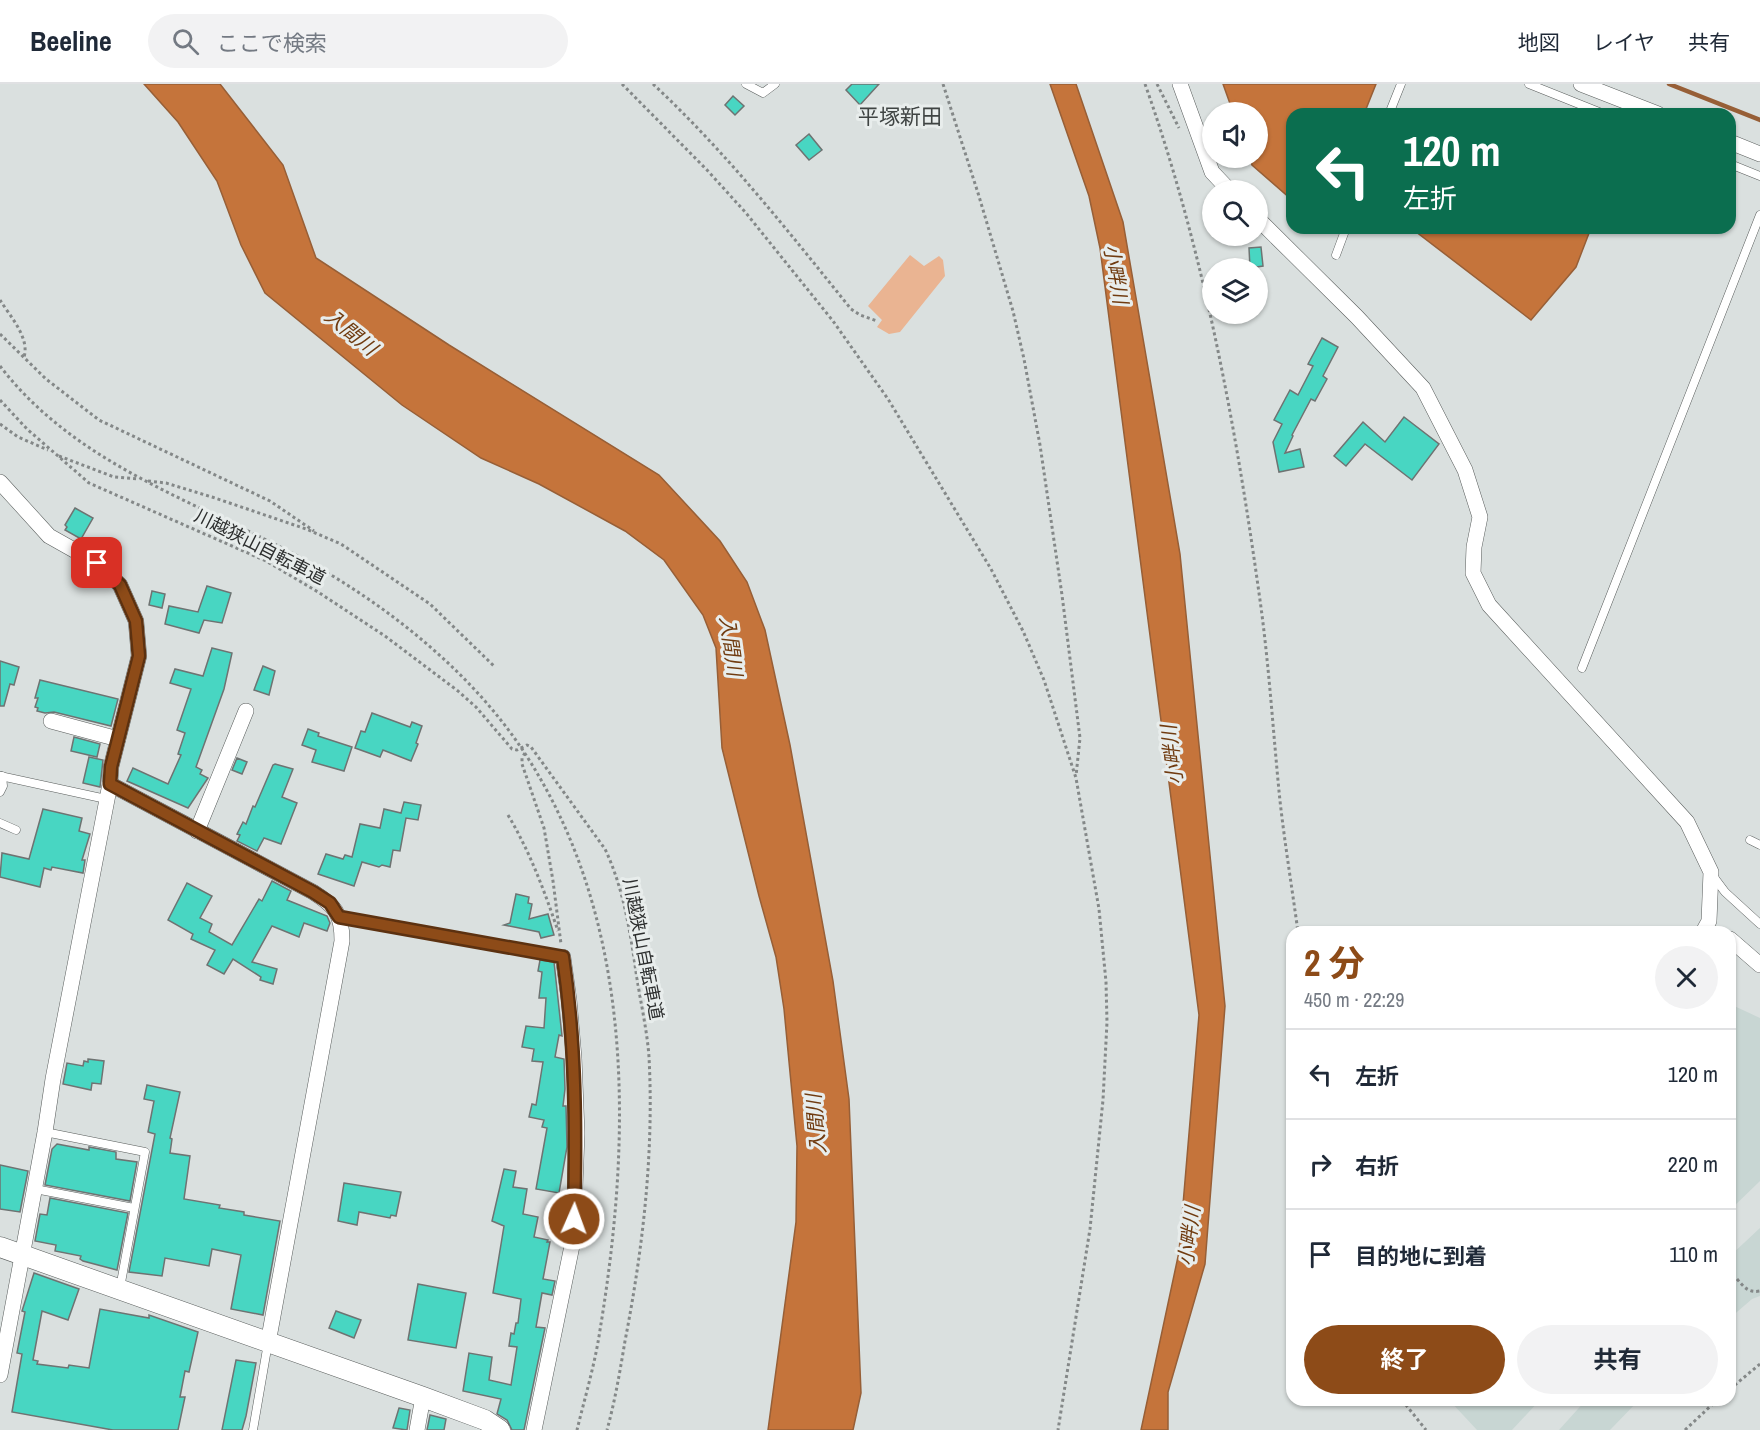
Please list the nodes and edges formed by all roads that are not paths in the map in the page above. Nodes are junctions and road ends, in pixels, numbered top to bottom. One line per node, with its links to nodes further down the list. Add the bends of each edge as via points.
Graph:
1 (746, 84): 2 (lane, via 763,93)
2 (775, 84)
3 (1180, 84): 14 (street, via 1212,172)
4 (1401, 84): 7 (lane)
5 (1529, 84): 8 (lane)
6 (1581, 84): 9 (street)
7 (1391, 108)
8 (1589, 108)
9 (1643, 108)
10 (1736, 144): 11 (street)
11 (1760, 154)
12 (1736, 166): 13 (lane)
13 (1760, 176)
14 (1220, 180)
15 (1760, 215): 20 (lane)
16 (1268, 229): 32 (street, via 1423,388 1465,470 1480,517 1473,573 1489,605 1687,822)
17 (1344, 234): 18 (lane)
18 (1336, 255)
19 (0, 482): 23 (street, via 49,536 97,563 120,585 136,621 139,656)
20 (1582, 668)
21 (246, 711): 29 (street)
22 (51, 721): 23 (street)
23 (118, 739): 26 (street)
24 (1, 776): 25 (lane); 26 (lane)
25 (0, 792)
26 (108, 792): 29 (street); 39 (street)
27 (0, 823): 28 (lane)
28 (16, 830)
29 (196, 831): 33 (street, via 313,892 330,903)
30 (1750, 840): 31 (lane)
31 (1760, 845)
32 (1711, 872): 34 (lane, via 1725,892); 35 (street)
33 (339, 917): 37 (lane); 45 (street, via 342,941)
34 (1760, 924)
35 (1706, 926)
36 (1736, 944): 38 (street)
37 (563, 957): 51 (street, via 577,1133 573,1241)
38 (1760, 965)
39 (45, 1132): 40 (street); 41 (lane, via 145,1152)
40 (35, 1189): 41 (lane); 43 (street)
41 (134, 1208): 44 (lane)
42 (0, 1247): 43 (street)
43 (22, 1254): 44 (street); 46 (street)
44 (120, 1290): 45 (street)
45 (268, 1343): 47 (street); 48 (lane)
46 (0, 1375)
47 (423, 1397): 49 (street); 50 (street, via 485,1420)
48 (253, 1430)
49 (417, 1430)
50 (500, 1430)
51 (534, 1430)

